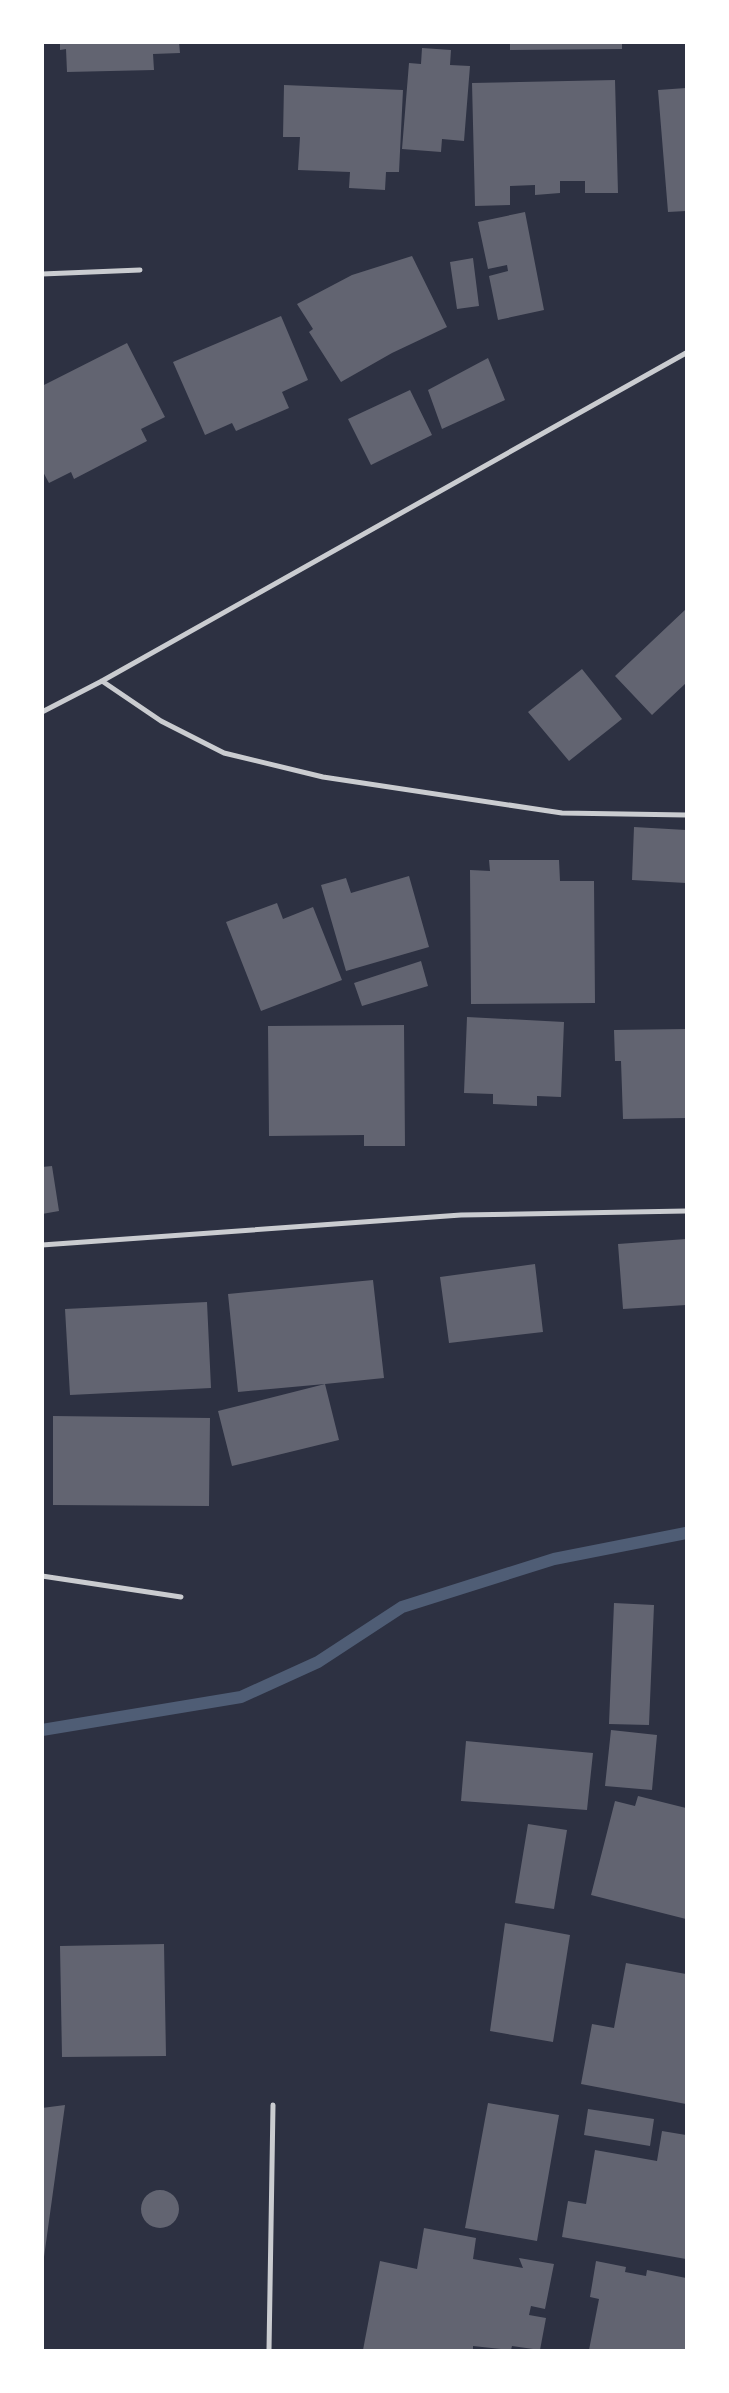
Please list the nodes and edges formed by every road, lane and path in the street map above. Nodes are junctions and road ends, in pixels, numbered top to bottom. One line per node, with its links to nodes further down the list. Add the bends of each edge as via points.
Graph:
1 (140, 270): 2 (street)
2 (42, 274)
3 (686, 353): 4 (street)
4 (102, 681): 5 (street); 6 (street, via 161,721 224,753 323,777 562,813)
5 (42, 712)
6 (686, 815)
7 (686, 1211): 8 (street, via 461,1215)
8 (42, 1245)
9 (42, 1576): 10 (street)
10 (182, 1597)
11 (273, 2105): 12 (street)
12 (269, 2350)

